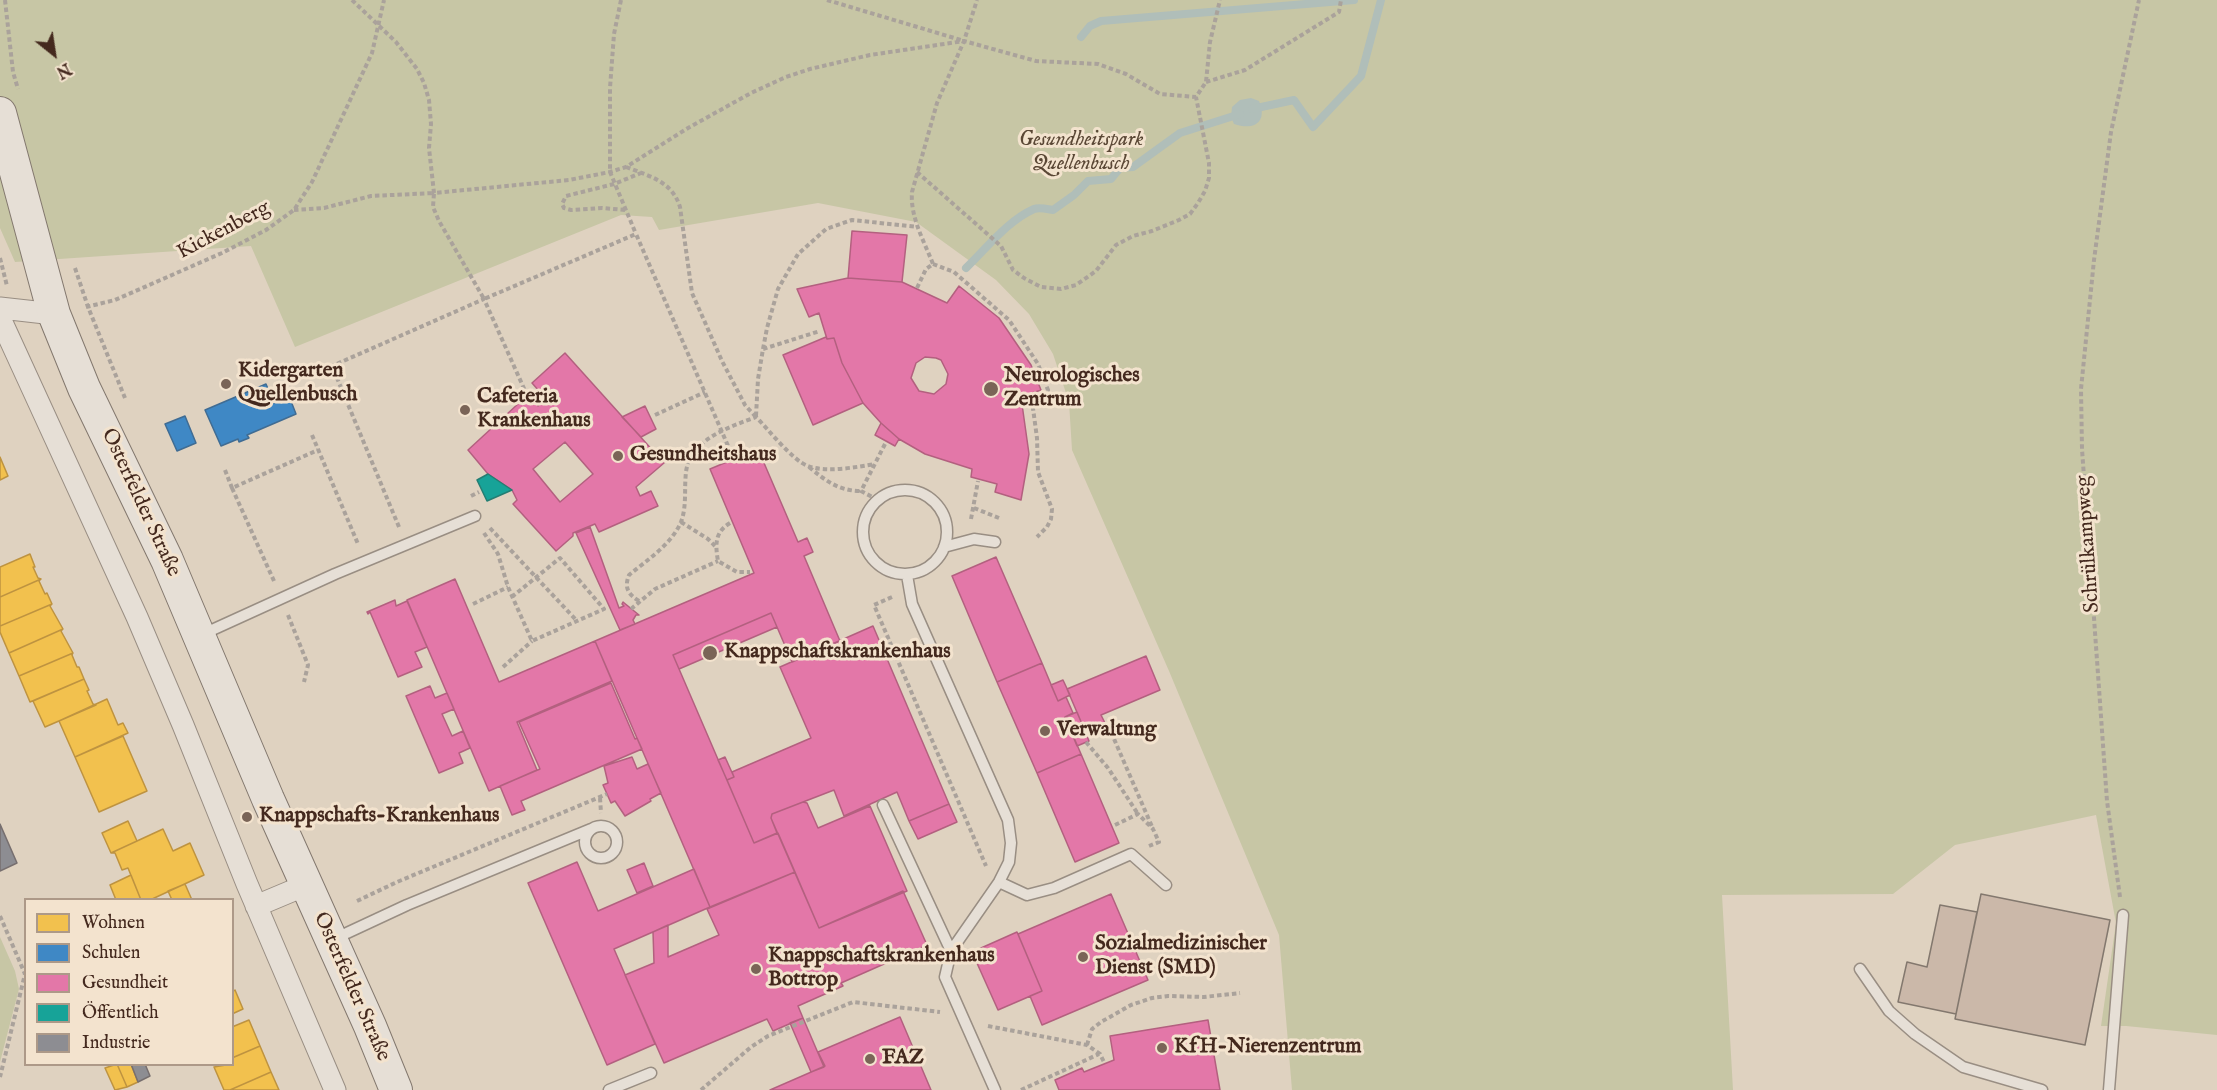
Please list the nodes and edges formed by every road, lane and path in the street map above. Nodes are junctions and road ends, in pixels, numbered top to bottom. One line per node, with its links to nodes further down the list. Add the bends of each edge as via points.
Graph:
1 (352, 0): 9 (path)
2 (384, 0): 9 (path, Kickenberg)
3 (621, 0): 15 (path, via 610,88)
4 (826, 0): 10 (path)
5 (977, 0): 10 (path)
6 (1341, 0): 11 (path, via 1340,12 1245,70)
7 (2139, 0): 93 (path, Schrülkampweg, via 2110,132 2081,389 2107,801)
8 (1219, 2): 11 (path)
9 (377, 25): 19 (path, via 396,42 424,83 429,100); 20 (path, Kickenberg, via 372,53 358,85 312,182)
10 (964, 41): 12 (path, via 1036,61 1098,64 1126,74 1160,94); 14 (path, via 870,55 786,77 688,128); 17 (path, via 938,103)
11 (1206, 82): 12 (path)
12 (1196, 97): 17 (path, via 1209,163 1205,191 1190,214 1116,245 1096,271 1076,285 1061,289 1041,287 1013,270 1001,246)
13 (0, 113): 29 (main road, Osterfelder Straße)
14 (626, 167): 15 (path); 16 (path)
15 (610, 172): 18 (path); 19 (path, via 569,180)
16 (641, 172): 18 (path); 38 (path, via 666,184 678,198 692,293 722,362 745,405)
17 (917, 172): 22 (path, via 911,201)
18 (614, 184): 21 (path); 21 (path, via 566,196 562,206 571,210)
19 (434, 193): 20 (path, via 371,196 324,208); 26 (path, via 433,207 439,221)
20 (294, 210): 27 (path, Kickenberg, via 266,230 222,252 115,300)
21 (625, 210): 23 (path)
22 (918, 227): 24 (path); 32 (path, via 852,220 826,229 798,254 778,289)
23 (636, 234): 26 (path); 33 (path)
24 (933, 264): 25 (path); 36 (path, via 954,272 1009,320 1038,364 1048,390 1045,397)
25 (917, 288)
26 (484, 299): 34 (path); 57 (path, via 332,366)
27 (88, 307)
28 (0, 308): 29 (street)
29 (54, 314): 73 (main road, Osterfelder Straße, via 84,388)
30 (0, 318): 92 (street, via 137,616)
31 (820, 331): 32 (path)
32 (763, 349): 38 (path)
33 (705, 392): 37 (path); 39 (path)
34 (526, 393)
35 (1029, 394): 36 (path)
36 (1032, 401): 55 (path, via 1038,472 1052,509 1052,519)
37 (655, 415)
38 (756, 417): 39 (path); 45 (path)
39 (722, 431): 43 (path); 53 (path, via 708,439 688,462)
40 (312, 435): 42 (path)
41 (885, 444): 44 (path)
42 (318, 450): 47 (path); 60 (path)
43 (732, 455)
44 (875, 464): 45 (path, via 840,469); 48 (path)
45 (808, 466): 48 (path, via 830,484)
46 (225, 470): 47 (path)
47 (232, 488): 68 (path)
48 (861, 491): 49 (path)
49 (878, 500): 59 (lane, via 905,489 928,497 939,507 947,526); 63 (lane, via 868,511 863,540 872,560 883,569)
50 (974, 508): 52 (path)
51 (476, 516): 57 (lane); 64 (path); 65 (path, via 498,554)
52 (999, 518)
53 (681, 522): 58 (path); 69 (path, via 670,540 629,575 627,589)
54 (730, 523): 58 (path, via 717,535)
55 (1037, 537)
56 (996, 542): 59 (lane, via 974,539)
57 (406, 544): 60 (lane)
58 (715, 547): 61 (path)
59 (944, 547): 63 (lane, via 929,567)
60 (365, 561): 68 (lane)
61 (718, 561): 62 (path, via 737,572); 69 (path, via 665,584)
62 (750, 572)
63 (907, 575): 66 (lane)
64 (536, 578): 67 (path); 72 (path); 72 (path, via 560,558 604,609)
65 (508, 587): 67 (path); 70 (path)
66 (909, 589): 88 (lane, via 912,604 1008,820 1009,862); 88 (path, via 874,605 988,871)
67 (513, 596): 74 (path)
68 (282, 599): 73 (lane); 76 (path, via 308,666)
69 (639, 601): 71 (path)
70 (473, 604)
71 (631, 609)
72 (577, 621): 74 (path)
73 (200, 636): 89 (main road, Osterfelder Straße)
74 (532, 641): 75 (path)
75 (503, 667)
76 (304, 682)
77 (1101, 724): 84 (path, via 1108,724)
78 (1086, 742): 81 (path)
79 (607, 794): 91 (path)
80 (882, 805): 96 (lane)
81 (1138, 814): 82 (path); 84 (path)
82 (1115, 825)
83 (591, 829): 85 (lane); 86 (lane); 86 (lane, via 610,829 616,838 615,849 607,857 595,857)
84 (1153, 829): 87 (path, via 1159,842)
85 (567, 839): 86 (lane); 95 (lane)
86 (585, 844)
87 (1131, 854): 88 (lane, via 1054,888 1027,895); 90 (lane)
88 (999, 882): 96 (lane)
89 (306, 885): 92 (street, Osterfelder Straße); 95 (main road, Osterfelder Straße)
90 (1166, 885)
91 (357, 901)
92 (256, 906): 107 (street)
93 (2123, 915): 114 (lane)
94 (0, 916): 98 (path)
95 (331, 940): 108 (main road, Osterfelder Straße)
96 (951, 951): 101 (lane, via 945,977)
97 (1860, 969): 113 (lane, via 1889,1011 1963,1067)
98 (24, 972)
99 (24, 978): 106 (path)
100 (1240, 993): 102 (path, via 1168,996 1142,1002 1112,1014 1092,1029)
101 (964, 1020): 102 (path); 110 (path, via 949,1013 853,1002 768,1036); 111 (lane)
102 (1087, 1045): 103 (path)
103 (1100, 1054): 104 (path); 112 (path)
104 (1104, 1062)
105 (651, 1073): 109 (lane)
106 (0, 1077)
107 (335, 1090)
108 (396, 1090)
109 (609, 1090)
110 (701, 1090)
111 (995, 1090)
112 (1021, 1090)
113 (2042, 1090)
114 (2109, 1090)

